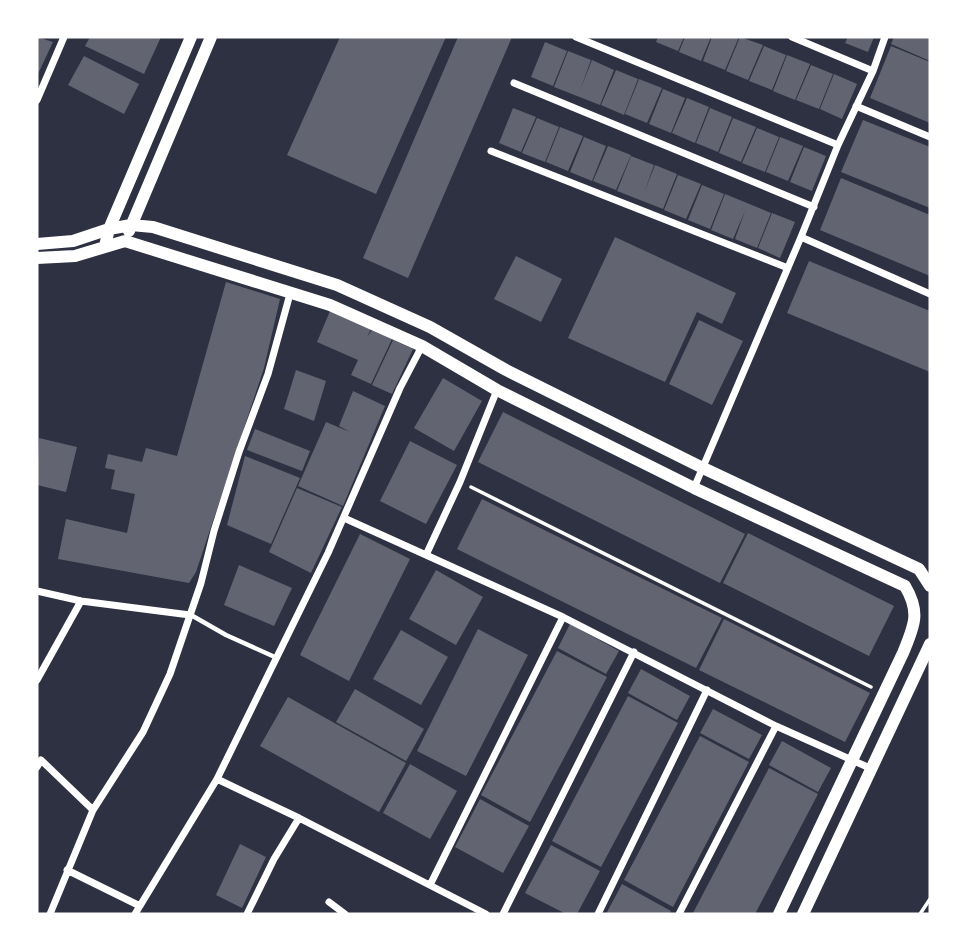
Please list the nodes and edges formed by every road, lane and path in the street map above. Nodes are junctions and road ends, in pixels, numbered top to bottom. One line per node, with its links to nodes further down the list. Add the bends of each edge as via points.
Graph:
1 (64, 37): 9 (street)
2 (191, 37): 16 (street)
3 (211, 37): 15 (street)
4 (576, 37): 12 (street)
5 (792, 37): 7 (street)
6 (885, 37): 7 (street)
7 (873, 71): 10 (street)
8 (514, 83): 14 (street)
9 (37, 100)
10 (856, 106): 11 (street); 12 (street)
11 (930, 137)
12 (838, 145): 14 (street)
13 (491, 151): 22 (street)
14 (814, 207): 17 (street)
15 (131, 225): 16 (street); 18 (street); 27 (street, via 153,227 337,285 430,327)
16 (110, 229): 19 (street, via 73,241); 20 (street)
17 (801, 237): 22 (street); 24 (street)
18 (125, 241): 20 (street); 23 (street)
19 (37, 244)
20 (105, 246): 21 (street, via 75,256)
21 (37, 258)
22 (788, 268): 27 (street)
23 (290, 294): 25 (street, via 330,305); 36 (street)
24 (930, 294)
25 (422, 346): 26 (street); 30 (street)
26 (497, 390): 28 (street); 29 (street)
27 (703, 468): 29 (street); 32 (street, via 919,569)
28 (460, 482): 31 (street); 43 (path)
29 (694, 488): 34 (street, via 905,586)
30 (344, 517): 31 (street); 40 (street)
31 (426, 555): 37 (street)
32 (930, 587): 34 (street)
33 (37, 591): 35 (street)
34 (913, 600): 43 (street, via 915,621)
35 (81, 601): 36 (street); 41 (street)
36 (190, 615): 40 (lane); 49 (street, via 153,713)
37 (563, 617): 39 (street); 52 (street)
38 (930, 644): 47 (street)
39 (634, 652): 42 (street); 61 (street)
40 (277, 658): 48 (street)
41 (37, 680)
42 (708, 690): 44 (street); 62 (street)
43 (883, 693): 45 (street)
44 (776, 726): 45 (street); 63 (street)
45 (853, 760): 47 (street); 64 (street)
46 (37, 767): 49 (street, via 41,760)
47 (873, 769): 65 (street)
48 (217, 779): 50 (street); 55 (street)
49 (93, 810): 51 (street)
50 (299, 818): 52 (street); 58 (street)
51 (67, 870): 55 (street); 56 (street)
52 (430, 885): 60 (street)
53 (930, 899): 66 (path)
54 (329, 902): 59 (street)
55 (140, 905): 57 (street)
56 (50, 914)
57 (135, 914)
58 (247, 914)
59 (345, 914)
60 (486, 914)
61 (503, 914)
62 (598, 914)
63 (679, 914)
64 (779, 914)
65 (803, 914)
66 (920, 914)

